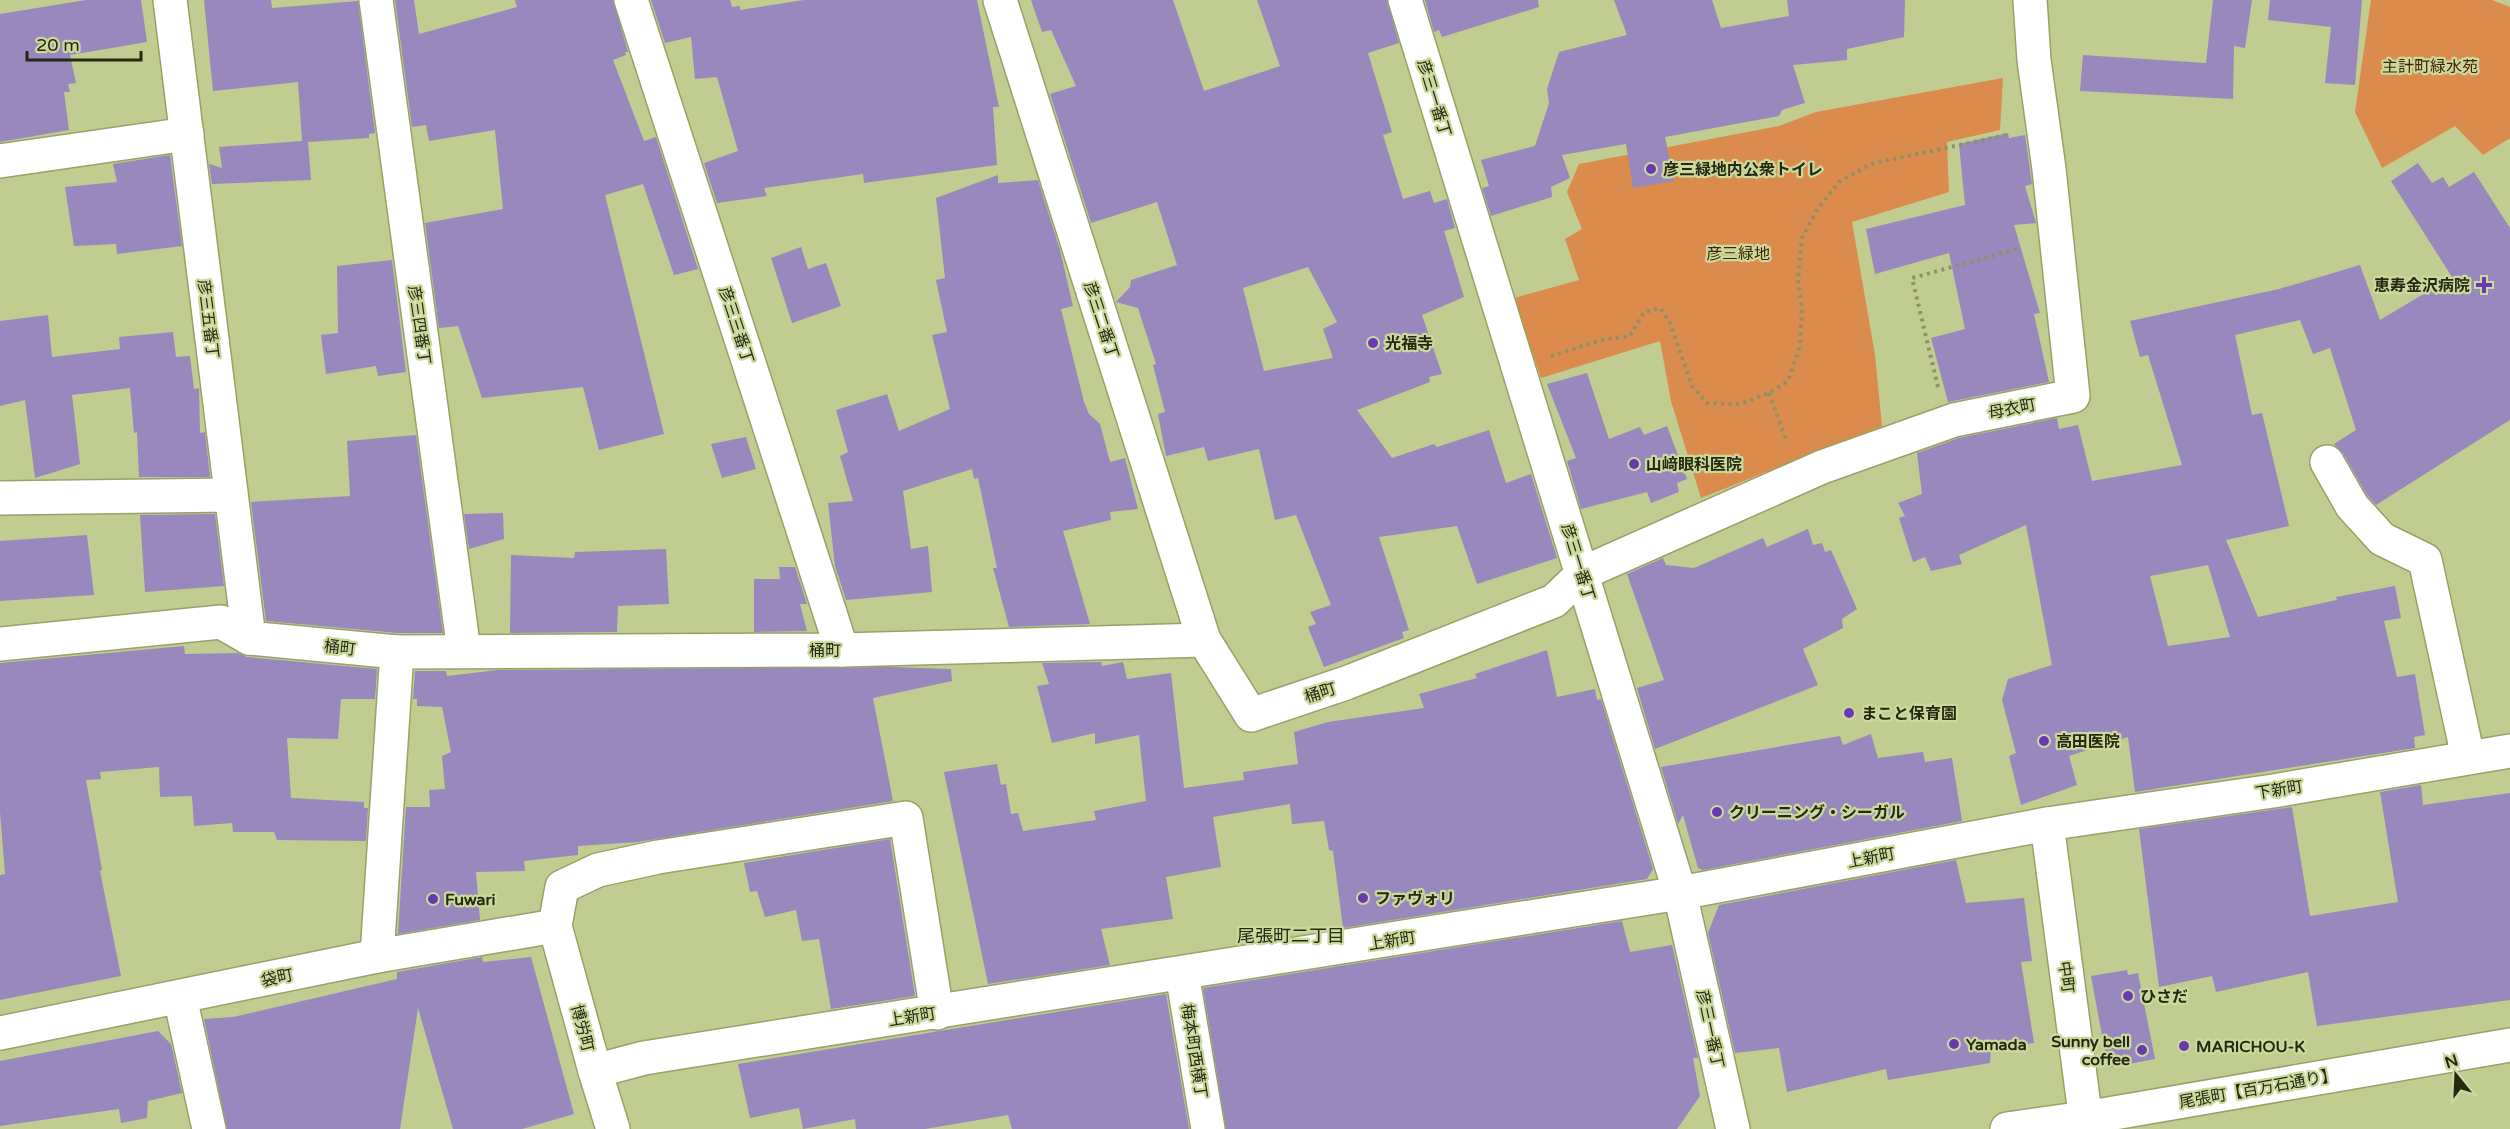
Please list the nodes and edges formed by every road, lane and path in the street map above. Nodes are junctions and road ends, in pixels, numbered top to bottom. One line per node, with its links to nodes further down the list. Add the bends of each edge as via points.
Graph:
1 (170, 0): 8 (main road, 彦三五番丁)
2 (376, 0): 23 (main road, 彦三四番丁)
3 (631, 0): 22 (main road, 彦三三番丁)
4 (1000, 0): 20 (main road, 彦三二番丁)
5 (1404, 0): 11 (main road, 彦三一番丁)
6 (2030, 0): 7 (main road, 母衣町)
7 (2044, 128): 10 (main road, 母衣町); 12 (path, via 1874,163 1840,180 1818,208 1802,238 1798,280 1802,309 1800,346 1788,381)
8 (187, 134): 9 (main road); 16 (main road, 彦三五番丁)
9 (0, 161)
10 (2057, 238): 13 (main road, 母衣町, via 2073,396); 13 (path, via 1912,278)
11 (1519, 366): 12 (path, via 1601,340 1630,336 1644,312 1660,308 1670,323 1692,386 1707,403 1740,404); 18 (main road, 彦三一番丁)
12 (1769, 393): 15 (path)
13 (1947, 422): 15 (main road, 母衣町)
14 (2327, 462): 26 (main road, via 2352,506 2382,539 2424,560)
15 (1800, 477): 18 (main road, 母衣町)
16 (231, 495): 17 (main road); 19 (main road, 彦三五番丁)
17 (0, 498)
18 (1583, 573): 20 (main road, 桶町, via 1554,601 1346,683 1251,715); 28 (main road, 彦三一番丁)
19 (249, 638): 21 (main road, 桶町, via 221,622); 24 (main road, 桶町)
20 (1204, 640): 22 (main road, 桶町)
21 (0, 644)
22 (842, 650): 23 (main road, 桶町)
23 (464, 651): 24 (main road, 桶町)
24 (397, 652): 30 (main road)
25 (2510, 751): 26 (main road, 下新町)
26 (2468, 758): 27 (main road, 下新町)
27 (2046, 824): 28 (main road, 上新町); 37 (main road, 中町)
28 (1680, 893): 31 (main road, 上新町); 41 (main road, 彦三一番丁)
29 (555, 926): 30 (main road, 袋町); 33 (main road, via 562,887 598,870 906,818); 36 (main road, 博労町)
30 (377, 956): 32 (main road, 袋町)
31 (1182, 973): 33 (main road, 上新町); 40 (main road, 梅本町西横丁)
32 (180, 996): 34 (main road, 袋町); 38 (main road)
33 (938, 1012): 36 (main road, 上新町, via 644,1058)
34 (0, 1033)
35 (2510, 1045): 37 (main road, 尾張町【百万石通り】)
36 (595, 1071): 39 (main road, 博労町)
37 (2086, 1124): 42 (main road, 尾張町【百万石通り】)
38 (209, 1129)
39 (613, 1129)
40 (1208, 1129)
41 (1732, 1129)
42 (2007, 1129)

